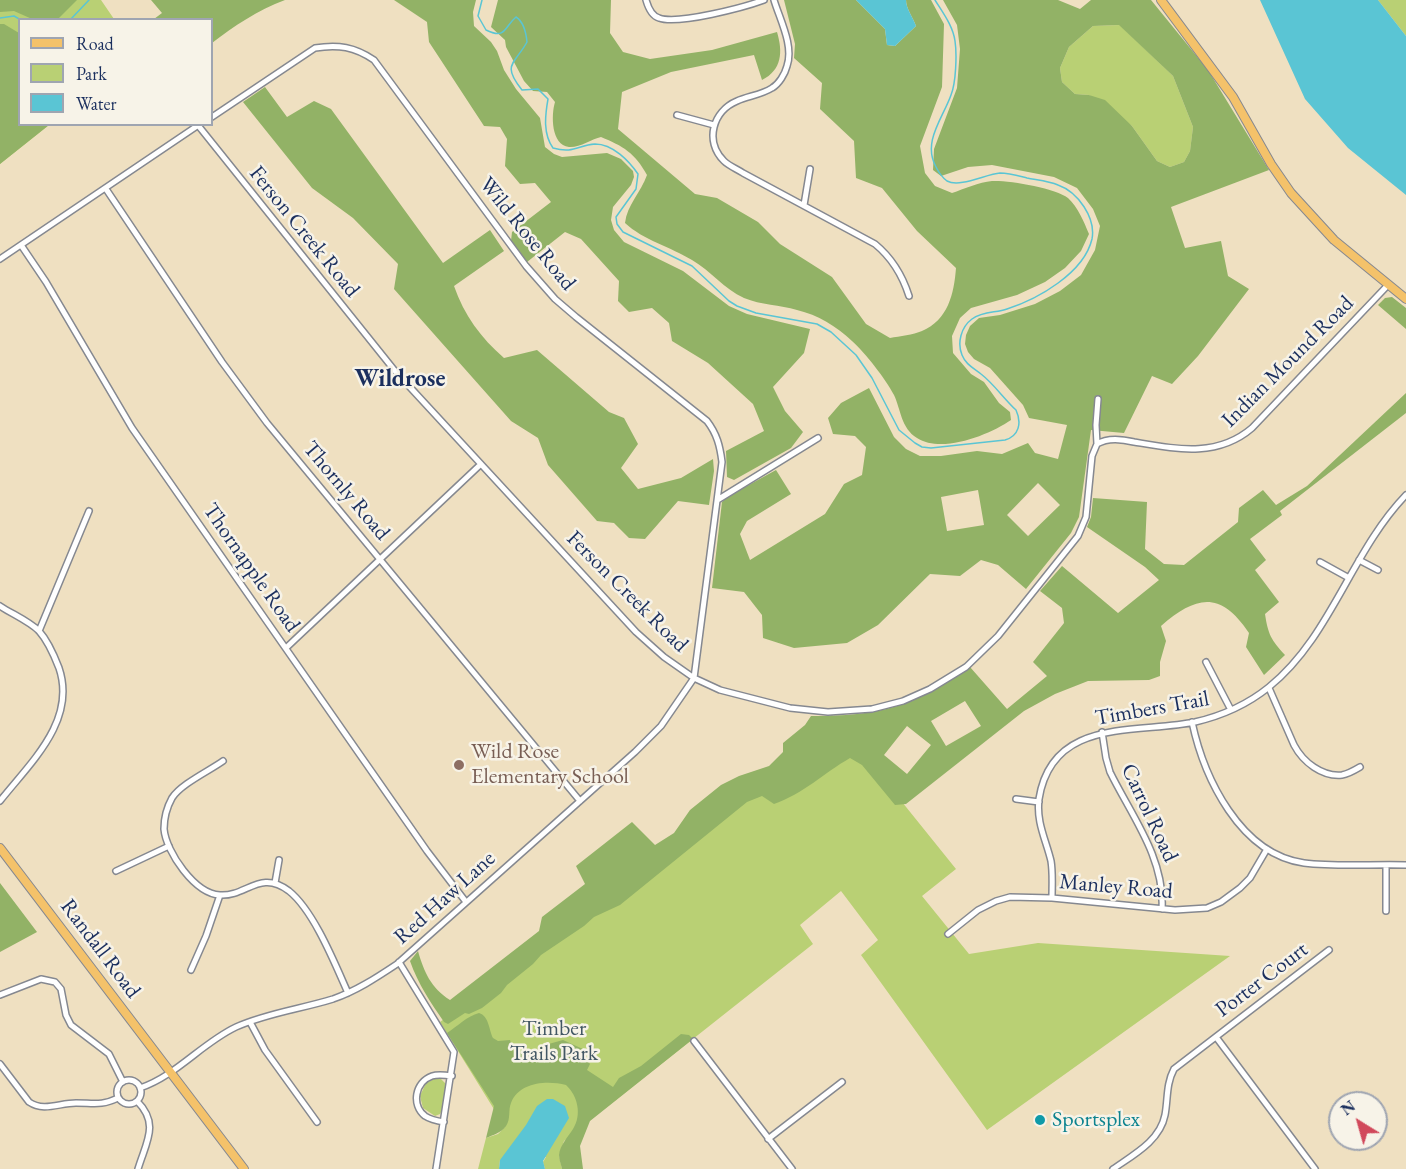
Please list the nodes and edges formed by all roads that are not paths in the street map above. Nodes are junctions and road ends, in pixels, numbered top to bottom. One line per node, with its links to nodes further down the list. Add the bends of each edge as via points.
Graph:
1 (646, 0): 2 (street, via 659,18 672,19 736,10)
2 (765, 0)
3 (774, 0): 7 (street, via 790,50 783,76 774,88 725,108)
4 (1161, 0): 15 (main road, via 1233,97 1276,171 1314,220)
5 (213, 116): 23 (street, Wild Rose Road, via 315,48 345,46 375,60 526,266 555,299 707,421 720,446)
6 (677, 116): 7 (street)
7 (714, 125): 12 (street, via 714,146 724,160)
8 (198, 126): 11 (street)
9 (200, 126): 21 (street, Ferson Creek Road, via 395,371)
10 (810, 169): 12 (street)
11 (106, 189): 13 (street); 25 (street, Thornly Road, via 267,423)
12 (804, 205): 16 (street, via 875,243 900,273)
13 (21, 245): 14 (street); 32 (street, Thornapple Road, via 132,428)
14 (0, 259)
15 (1388, 285): 17 (main road); 20 (street, Indian Mound Road, via 1252,428 1234,441 1190,450 1112,439)
16 (909, 296)
17 (1406, 299)
18 (1098, 399): 20 (street, Ferson Creek Road)
19 (818, 438): 23 (street)
20 (1097, 444): 34 (street, Ferson Creek Road, via 1092,456 1086,517 1078,536 998,636 948,679 887,705 828,712 745,698)
21 (481, 464): 25 (street); 34 (street, Ferson Creek Road, via 636,632)
22 (1406, 495): 26 (street, Timbers Trail)
23 (718, 499): 34 (street, Wild Rose Road)
24 (89, 511): 31 (street)
25 (382, 558): 32 (street); 43 (street, Thornly Road)
26 (1359, 560): 28 (street); 29 (street, Timbers Trail)
27 (1320, 562): 29 (street)
28 (1378, 570)
29 (1348, 578): 35 (street, Timbers Trail, via 1299,657)
30 (0, 606): 31 (street)
31 (39, 631): 42 (street, via 62,676 62,712 47,742)
32 (287, 647): 55 (street, Thornapple Road)
33 (1206, 662): 36 (street)
34 (694, 678): 43 (street, Red Haw Lane, via 661,726)
35 (1269, 687): 36 (street, Timbers Trail); 40 (street, via 1294,745 1309,764 1344,775)
36 (1231, 710): 37 (street, Timbers Trail)
37 (1192, 723): 38 (street, Timbers Trail); 47 (street, via 1214,784 1230,812)
38 (1102, 732): 44 (street, Timbers Trail, via 1085,738 1059,757 1041,788); 56 (street, Carrol Road, via 1110,772 1159,869)
39 (223, 761): 45 (street, via 173,797 164,830)
40 (1360, 767)
41 (1016, 799): 44 (street)
42 (0, 801)
43 (580, 801): 55 (street, Red Haw Lane)
44 (1039, 802): 54 (street, Timbers Trail, via 1040,823 1051,863)
45 (169, 846): 51 (street); 53 (street, via 192,880)
46 (0, 848): 68 (main road, Randall Road)
47 (1267, 849): 49 (street, via 1304,863); 56 (street, Manley Road, via 1250,878 1221,902 1193,910)
48 (279, 860): 52 (street)
49 (1386, 865): 50 (street); 57 (street)
50 (1406, 865)
51 (116, 871)
52 (275, 883): 53 (street, via 260,883); 62 (street, via 296,897 318,929)
53 (220, 896): 61 (street)
54 (1052, 898): 56 (street, Manley Road); 58 (street, Manley Road, via 996,900 978,909)
55 (466, 902): 60 (street, Red Haw Lane)
56 (1161, 909)
57 (1386, 911)
58 (948, 934)
59 (1329, 950): 65 (street, Porter Court)
60 (399, 962): 62 (street, Red Haw Lane); 69 (street, via 453,1048)
61 (190, 970)
62 (348, 993): 64 (street, Red Haw Lane)
63 (0, 995): 70 (street, via 41,979 55,982 61,989 71,1025 109,1054)
64 (249, 1022): 68 (street, Red Haw Lane, via 222,1035); 75 (street)
65 (1216, 1037): 82 (street, Porter Court, via 1174,1069 1158,1134); 83 (street)
66 (694, 1041): 77 (street)
67 (0, 1064): 73 (street, via 35,1106 104,1104)
68 (170, 1072): 72 (street, Red Haw Lane); 79 (main road, Randall Road)
69 (452, 1076): 76 (street); 76 (street, via 428,1078 417,1094 422,1113)
70 (123, 1082): 72 (street, via 131,1080); 73 (street, via 117,1089)
71 (842, 1082): 77 (street)
72 (140, 1088): 74 (street)
73 (118, 1098): 74 (street, via 127,1104)
74 (137, 1101): 78 (street, via 145,1109 151,1127)
75 (317, 1122)
76 (444, 1122): 80 (street)
77 (768, 1139): 81 (street)
78 (138, 1169)
79 (244, 1169)
80 (436, 1169)
81 (792, 1169)
82 (1113, 1169)
83 (1315, 1169)

